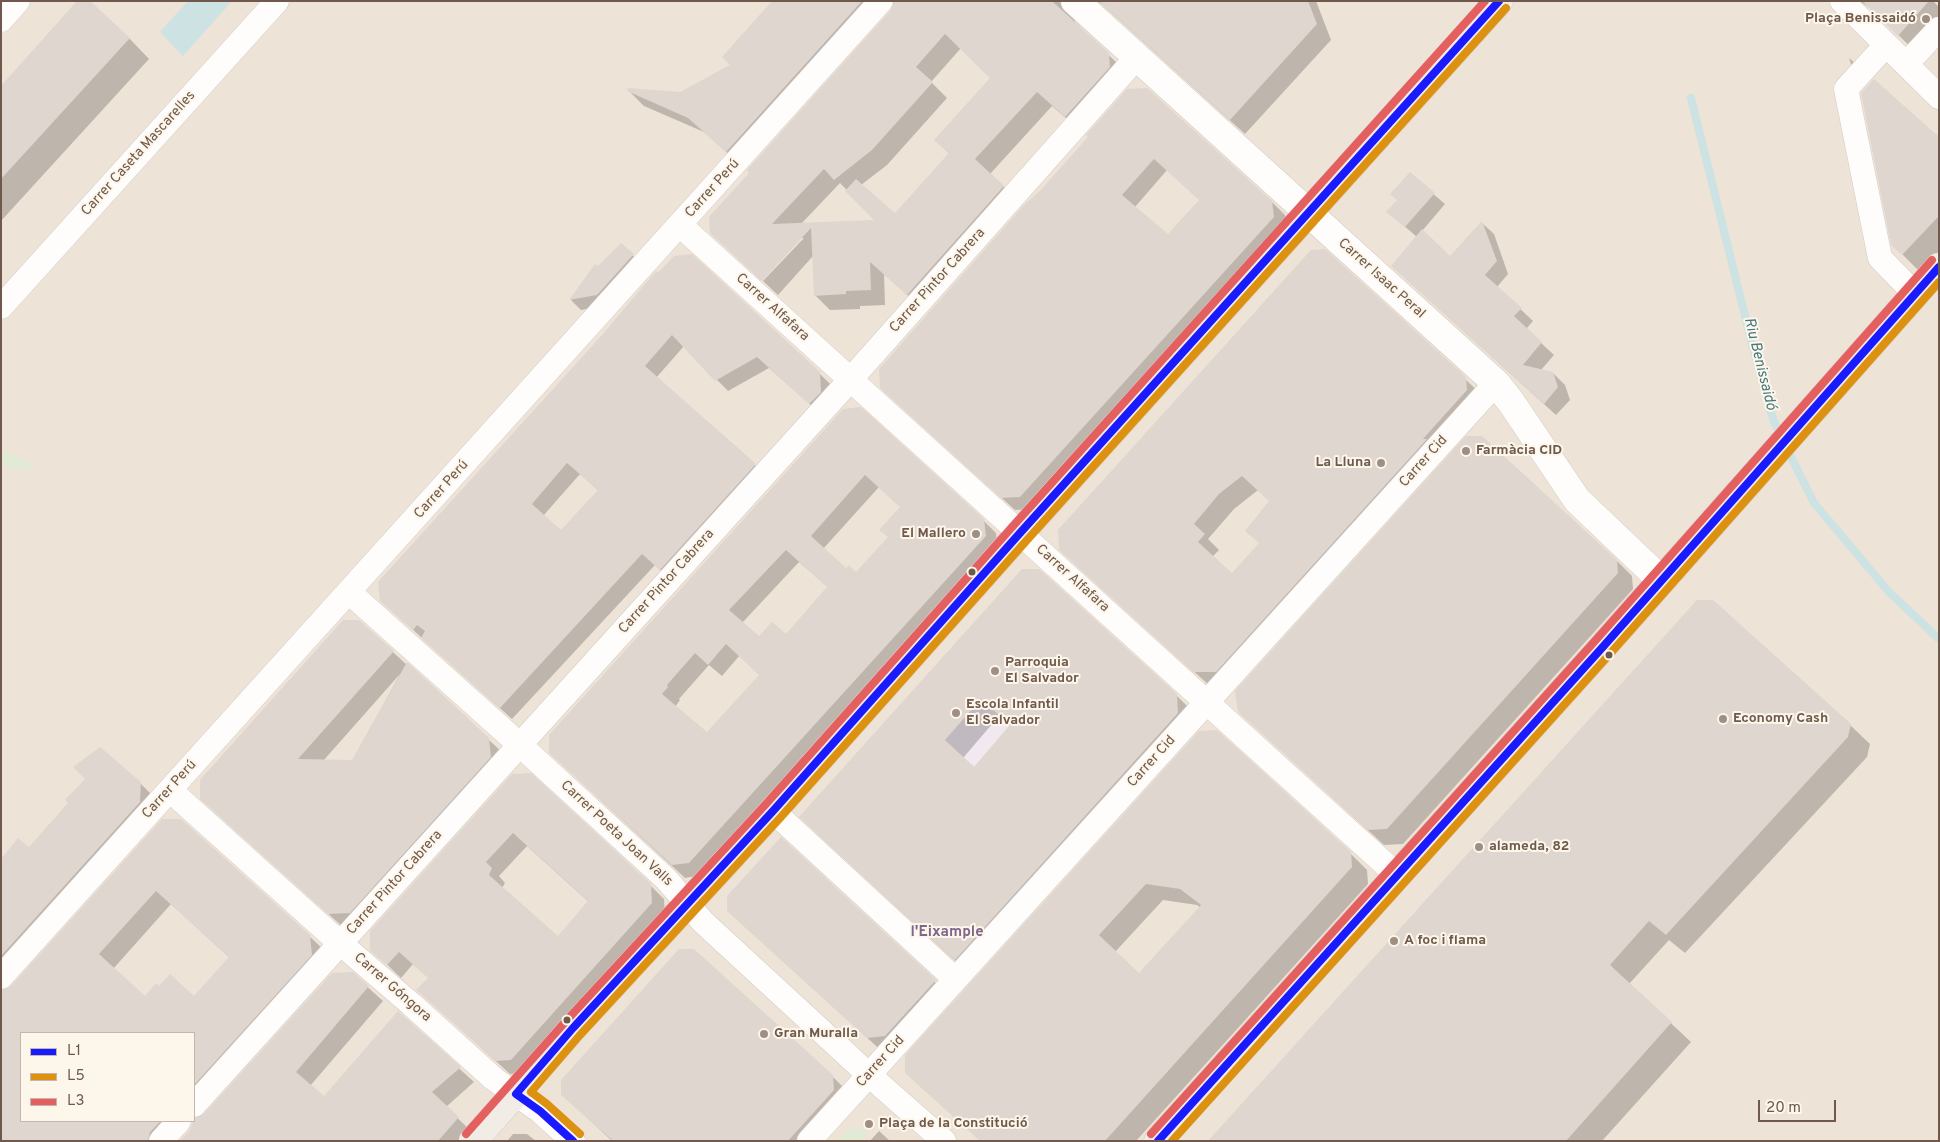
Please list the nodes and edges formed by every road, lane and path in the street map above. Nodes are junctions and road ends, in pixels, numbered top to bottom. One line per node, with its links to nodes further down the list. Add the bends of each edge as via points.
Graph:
1 (18, 1): 7 (street)
2 (277, 1): 17 (street, Carrer Caseta Mascarelles)
3 (880, 1): 14 (street, Carrer Perú)
4 (1075, 1): 10 (street, Carrer Isaac Peral)
5 (1499, 1): 13 (main road)
6 (1842, 1): 9 (street)
7 (1, 20)
8 (1939, 29): 11 (street)
9 (1886, 45): 11 (street); 16 (street, via 1846,89 1880,258)
10 (1137, 57): 13 (street, Carrer Isaac Peral); 18 (street, Carrer Pintor Cabrera)
11 (1906, 64): 12 (street)
12 (1939, 97)
13 (1309, 213): 19 (street, Carrer Isaac Peral); 20 (main road)
14 (680, 226): 18 (street, Carrer Alfafara); 22 (street, Carrer Perú)
15 (1939, 267): 16 (main road)
16 (1910, 299): 21 (main road)
17 (1, 307)
18 (851, 379): 20 (street, Carrer Alfafara); 24 (street, Carrer Pintor Cabrera)
19 (1496, 383): 21 (street, Carrer Isaac Peral, via 1577,500); 23 (street, Carrer Cid)
20 (1020, 533): 23 (street, Carrer Alfafara); 26 (main road)
21 (1662, 580): 27 (main road)
22 (349, 592): 24 (street, Carrer Poeta Joan Valls); 25 (street, Carrer Perú)
23 (1207, 701): 27 (street, Carrer Alfafara); 31 (street, Carrer Cid)
24 (520, 745): 28 (street, Carrer Poeta Joan Valls, via 666,879); 29 (street, Carrer Pintor Cabrera)
25 (170, 790): 29 (street, Carrer Góngora); 30 (street, Carrer Perú)
26 (773, 811): 28 (main road); 31 (street)
27 (1396, 874): 41 (main road)
28 (688, 904): 32 (street, Carrer Poeta Joan Valls, via 703,922); 33 (main road)
29 (340, 944): 33 (street, Carrer Góngora, via 494,1079); 34 (street, Carrer Pintor Cabrera)
30 (1, 977)
31 (955, 979): 32 (street, Carrer Cid)
32 (869, 1075): 39 (street, Carrer Cid); 40 (street, Carrer Poeta Joan Valls)
33 (516, 1094): 37 (main road); 38 (street, Carrer Góngora)
34 (195, 1104)
35 (178, 1122): 36 (street)
36 (161, 1141)
37 (473, 1141)
38 (573, 1141)
39 (809, 1141)
40 (944, 1141)
41 (1158, 1141)

